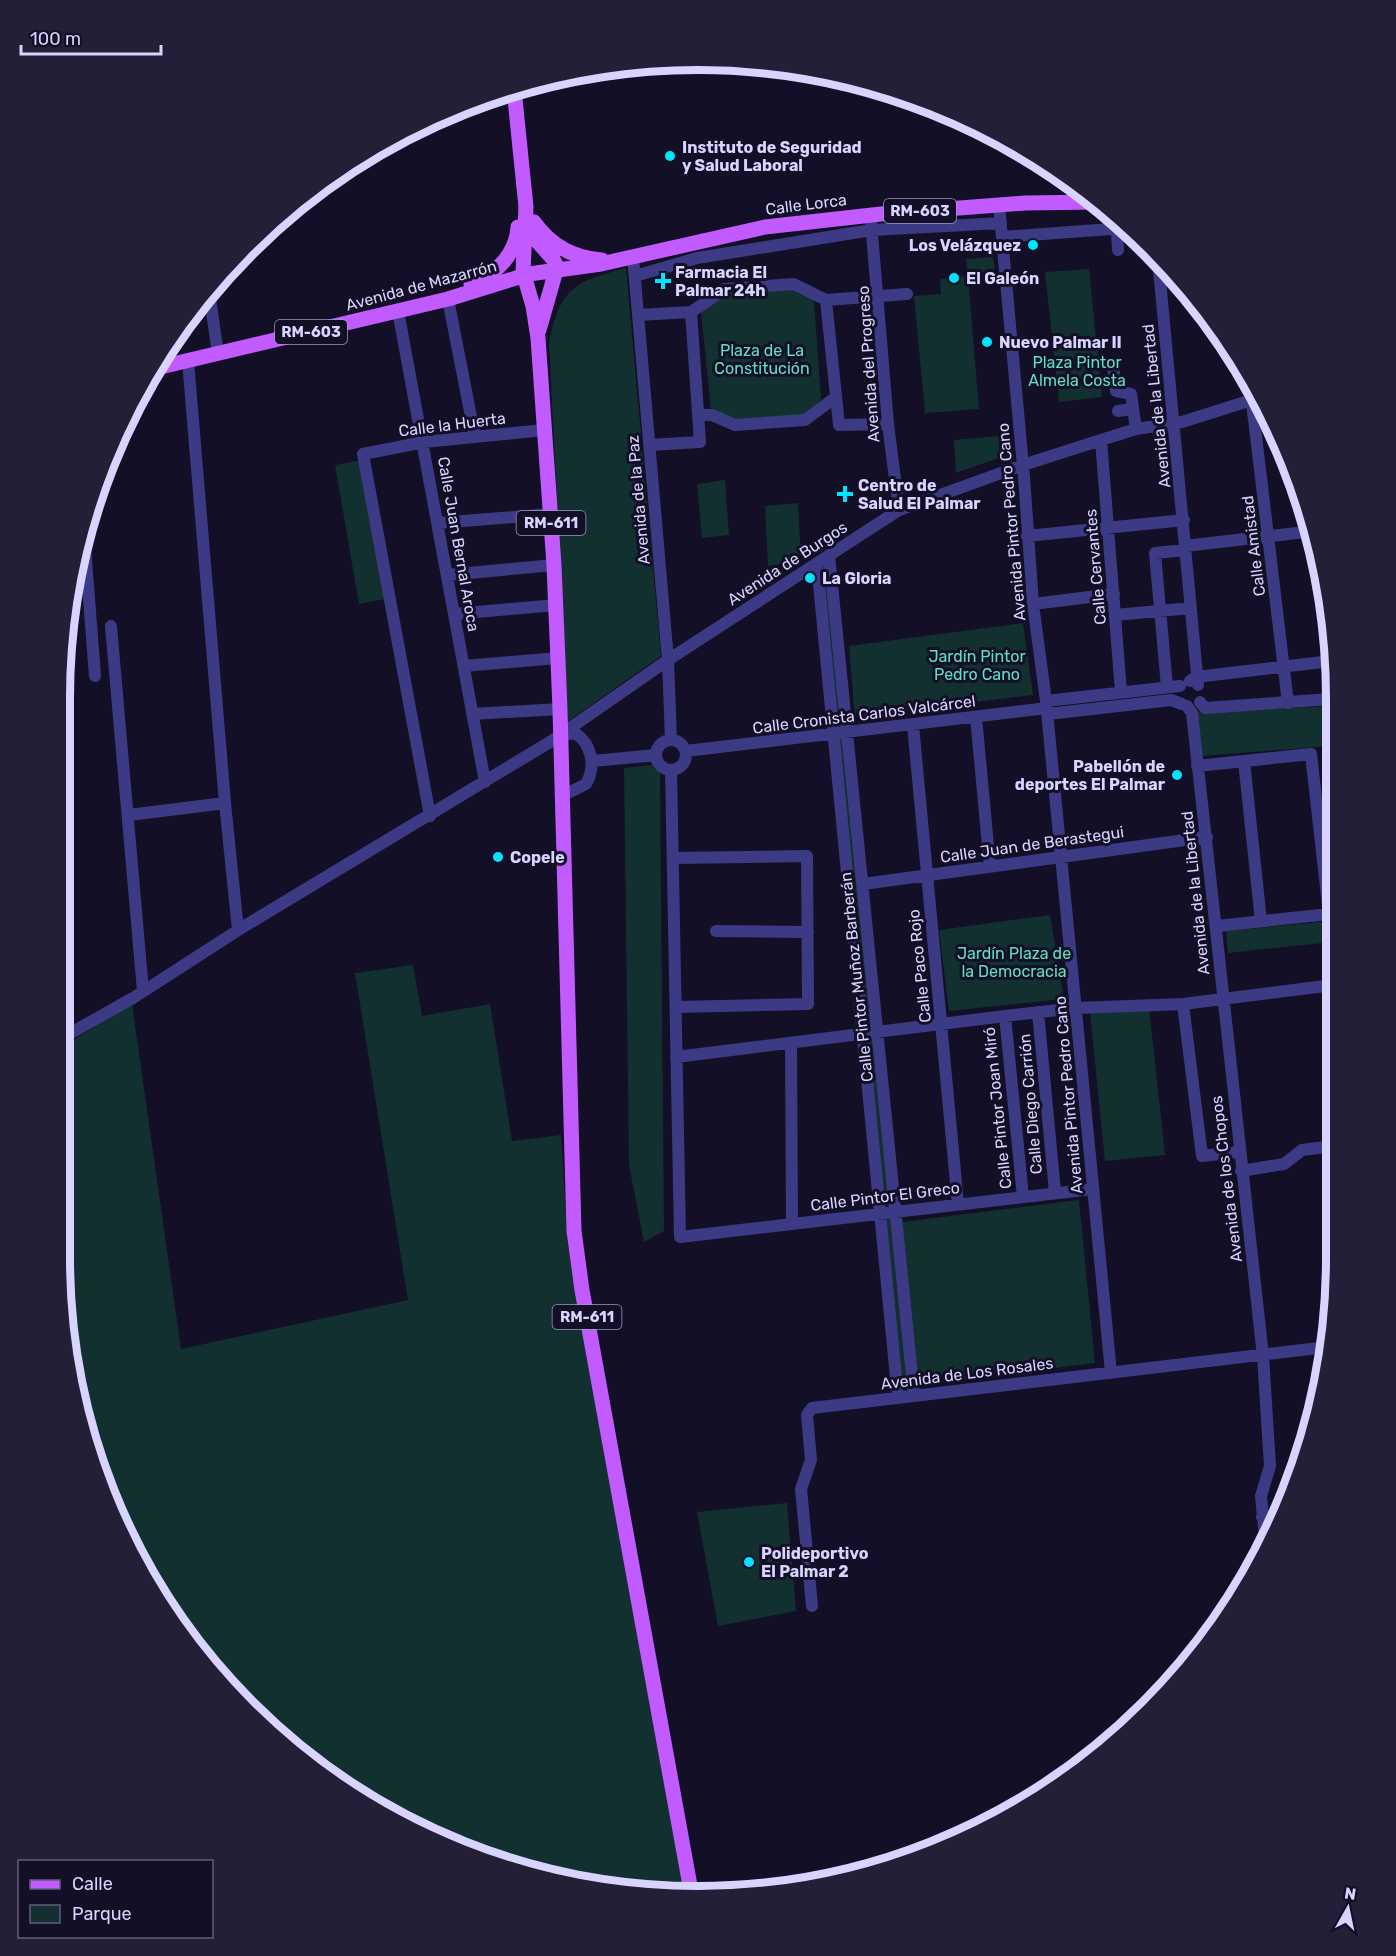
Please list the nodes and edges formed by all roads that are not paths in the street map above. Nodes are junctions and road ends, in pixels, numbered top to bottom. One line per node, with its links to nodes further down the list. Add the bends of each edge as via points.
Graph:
1 (515, 98): 2 (main road, RM-611)
2 (520, 155): 5 (main road, RM-611); 21 (main road, via 518,231 506,260 479,281)
3 (1083, 202): 4 (main road, Calle Lorca / RM-603)
4 (999, 205): 6 (main road, Calle Lorca / RM-603); 7 (street, Avenida Pintor Pedro Cano)
5 (525, 207): 11 (main road, via 543,233 566,252 584,258); 12 (main road, RM-611, via 537,241); 14 (main road, RM-611)
6 (870, 214): 8 (street, Avenida del Progreso); 11 (main road, Calle Lorca / RM-603, via 765,227)
7 (1001, 223): 8 (street); 9 (street, Avenida Pintor Pedro Cano)
8 (872, 230): 15 (street, via 697,258); 17 (street, Avenida del Progreso)
9 (1002, 237): 10 (street, via 1111,229 1117,232); 43 (street, Avenida Pintor Pedro Cano)
10 (1118, 250)
11 (626, 259): 12 (main road, Calle Lorca / RM-603); 15 (street, Avenida de la Paz)
12 (554, 271): 14 (main road, Calle Lorca / RM-603); 24 (main road, RM-611)
13 (1159, 273): 36 (street, Avenida de la Libertad)
14 (520, 276): 18 (main road, Avenida de Mazarrón / RM-603); 24 (main road, RM-611, via 534,306)
15 (635, 276): 23 (street, Avenida de la Paz)
16 (908, 294): 17 (street)
17 (879, 296): 19 (street); 35 (street, Avenida del Progreso)
18 (448, 299): 21 (main road, Avenida de Mazarrón / RM-603); 39 (street)
19 (826, 300): 22 (street, via 794,284 725,289); 29 (street)
20 (211, 303): 25 (street)
21 (398, 311): 25 (main road, Avenida de Mazarrón / RM-603); 41 (street, Calle Juan Bernal Aroca)
22 (691, 312): 23 (street); 34 (street)
23 (638, 315): 42 (street, Avenida de la Paz)
24 (538, 338): 38 (main road, RM-611)
25 (218, 354): 26 (main road, Avenida de Mazarrón / RM-603)
26 (188, 361): 28 (main road, Avenida de Mazarrón / RM-603); 99 (street)
27 (1113, 365): 31 (street, via 1116,391 1131,394)
28 (166, 366)
29 (836, 397): 34 (street, via 805,420 735,425); 35 (street, via 839,425)
30 (1250, 400): 36 (street, Avenida de Burgos)
31 (1133, 409): 32 (street); 37 (street)
32 (1118, 411)
33 (1256, 411): 51 (street, Calle Amistad)
34 (699, 415): 42 (street, via 700,442)
35 (888, 423): 44 (street, Avenida del Progreso)
36 (1175, 423): 37 (street, Avenida de Burgos); 46 (street, Avenida de la Libertad)
37 (1136, 429): 40 (street, Avenida de Burgos)
38 (544, 430): 39 (street, Calle la Huerta); 45 (main road, RM-611)
39 (476, 437): 41 (street, Calle la Huerta)
40 (1101, 440): 43 (street, Avenida de Burgos); 48 (street, Calle Cervantes)
41 (424, 442): 47 (street, Calle Juan Bernal Aroca); 101 (street, Calle la Huerta, via 363,454)
42 (649, 445): 67 (street, Avenida de la Paz)
43 (1023, 465): 44 (street, Avenida de Burgos); 50 (street, Avenida Pintor Pedro Cano)
44 (899, 510): 53 (street, Avenida de Burgos)
45 (551, 514): 47 (street); 55 (main road, RM-611)
46 (1184, 520): 48 (street); 52 (street, Avenida de la Libertad)
47 (438, 523): 57 (street, Calle Juan Bernal Aroca)
48 (1108, 529): 50 (street); 58 (street, Calle Cervantes)
49 (1303, 532): 51 (street)
50 (1027, 536): 59 (street, Avenida Pintor Pedro Cano)
51 (1269, 537): 52 (street); 70 (street, Calle Amistad)
52 (1185, 548): 61 (street, Avenida de la Libertad); 62 (street, via 1155,553)
53 (829, 555): 56 (street, Avenida de Burgos); 84 (street, Calle Pintor Muñoz Barberán)
54 (86, 562): 71 (street)
55 (554, 564): 57 (street); 60 (main road, RM-611)
56 (817, 564): 67 (street, Avenida de Burgos); 85 (street, Calle Pintor Muñoz Barberán)
57 (448, 575): 63 (street, Calle Juan Bernal Aroca)
58 (1114, 594): 59 (street); 64 (street, Calle Cervantes)
59 (1033, 604): 78 (street, Avenida Pintor Pedro Cano)
60 (556, 605): 63 (street); 66 (main road, RM-611)
61 (1191, 608): 62 (street); 72 (street, Avenida de la Libertad)
62 (1161, 610): 64 (street); 73 (street)
63 (455, 614): 69 (street, Calle Juan Bernal Aroca)
64 (1115, 615): 74 (street, Calle Cervantes)
65 (111, 626): 100 (street)
66 (558, 658): 69 (street); 79 (main road, RM-611)
67 (668, 660): 82 (street, Avenida de Burgos); 88 (street, Avenida de la Paz)
68 (1324, 663): 70 (street, Calle Cronista Carlos Valcárcel)
69 (464, 666): 80 (street, Calle Juan Bernal Aroca)
70 (1284, 668): 72 (street, Calle Cronista Carlos Valcárcel); 76 (street, Calle Amistad)
71 (95, 676)
72 (1191, 683): 73 (street, Calle Cronista Carlos Valcárcel); 77 (street, via 1203,693); 77 (street, via 1178,696)
73 (1167, 687): 74 (street, Calle Cronista Carlos Valcárcel)
74 (1121, 692): 78 (street, Calle Cronista Carlos Valcárcel)
75 (1326, 699): 76 (street)
76 (1288, 703): 77 (street, Calle Cronista Carlos Valcárcel)
77 (1192, 706): 78 (street, Calle Cronista Carlos Valcárcel, via 1171,700); 93 (street, Avenida de la Libertad)
78 (1047, 708): 81 (street, Calle Cronista Carlos Valcárcel); 103 (street, Avenida Pintor Pedro Cano)
79 (560, 709): 80 (street); 86 (main road, RM-611)
80 (472, 714): 96 (street, Calle Juan Bernal Aroca)
81 (976, 717): 83 (street, Calle Cronista Carlos Valcárcel); 105 (street)
82 (581, 722): 86 (street, Avenida de Burgos); 87 (street)
83 (913, 725): 84 (street, Calle Cronista Carlos Valcárcel); 106 (street, Calle Paco Rojo)
84 (848, 732): 85 (street, Calle Cronista Carlos Valcárcel); 107 (street, Calle Pintor Muñoz Barberán)
85 (832, 733): 89 (street, Calle Cronista Carlos Valcárcel); 126 (street, Calle Pintor Muñoz Barberán)
86 (561, 735): 87 (street, via 575,733); 95 (main road, RM-611); 96 (street, Avenida de Burgos)
87 (580, 737): 91 (street)
88 (671, 740): 89 (street); 90 (street, via 661,745)
89 (686, 751): 94 (street, via 683,764)
90 (656, 755): 91 (street); 94 (street, via 661,766)
91 (592, 761): 97 (street, via 591,776)
92 (1244, 761): 93 (street); 108 (street, via 1311,754); 110 (street)
93 (1197, 766): 102 (street, Avenida de la Libertad)
94 (671, 770): 104 (street)
95 (562, 775): 97 (street); 98 (main road, RM-611)
96 (484, 782): 101 (street, Avenida de Burgos)
97 (578, 790): 98 (street)
98 (562, 796): 148 (main road, RM-611, via 570,1133 578,1260)
99 (225, 802): 100 (street); 112 (street)
100 (129, 815): 116 (street)
101 (430, 816): 112 (street, Avenida de Burgos)
102 (1207, 837): 103 (street, Calle Juan de Berastegui); 111 (street, Avenida de la Libertad)
103 (1060, 856): 105 (street, Calle Juan de Berastegui); 120 (street, Avenida Pintor Pedro Cano)
104 (674, 858): 114 (street, via 807,856); 119 (street)
105 (990, 867): 106 (street, Calle Juan de Berastegui)
106 (927, 876): 107 (street, Calle Juan de Berastegui); 123 (street, Calle Paco Rojo)
107 (863, 884): 124 (street, Calle Pintor Muñoz Barberán)
108 (1326, 887)
109 (1326, 914): 110 (street)
110 (1262, 921): 111 (street)
111 (1217, 926): 117 (street, Avenida de la Libertad)
112 (238, 930): 116 (street, Avenida de Burgos)
113 (716, 931): 114 (street)
114 (808, 932): 119 (street, via 808,1004)
115 (1326, 986): 117 (street)
116 (142, 992): 125 (street, Avenida de Burgos)
117 (1222, 999): 118 (street); 130 (street, Avenida de los Chopos)
118 (1183, 1004): 120 (street); 130 (street, via 1202,1156)
119 (676, 1007): 128 (street)
120 (1076, 1008): 121 (street); 132 (street, Avenida Pintor Pedro Cano)
121 (1038, 1012): 122 (street); 133 (street, Calle Diego Carrión)
122 (1005, 1016): 123 (street); 134 (street, Calle Pintor Joan Miró)
123 (942, 1024): 124 (street); 135 (street, Calle Paco Rojo)
124 (878, 1031): 126 (street); 136 (street, Calle Pintor Muñoz Barberán)
125 (70, 1033)
126 (862, 1033): 127 (street); 137 (street, Calle Pintor Muñoz Barberán)
127 (791, 1044): 128 (street); 138 (street)
128 (676, 1057): 138 (street, Calle Pintor El Greco, via 680,1237)
129 (1326, 1147): 131 (street, via 1302,1150 1284,1164)
130 (1238, 1152): 131 (street, Avenida de los Chopos)
131 (1241, 1170): 140 (street, Avenida de los Chopos)
132 (1093, 1188): 133 (street, Calle Pintor El Greco); 141 (street, Avenida Pintor Pedro Cano)
133 (1054, 1192): 134 (street, Calle Pintor El Greco)
134 (1023, 1197): 135 (street, Calle Pintor El Greco)
135 (958, 1204): 136 (street, Calle Pintor El Greco)
136 (896, 1211): 137 (street, Calle Pintor El Greco); 142 (street, Calle Pintor Muñoz Barberán)
137 (879, 1214): 138 (street, Calle Pintor El Greco); 143 (street, Calle Pintor Muñoz Barberán)
138 (792, 1223)
139 (1319, 1348): 140 (street, Avenida de Los Rosales)
140 (1263, 1356): 141 (street, Avenida de Los Rosales); 144 (street, Avenida de los Chopos, via 1270,1466 1261,1496)
141 (1111, 1373): 142 (street, Avenida de Los Rosales)
142 (914, 1395): 143 (street, Avenida de Los Rosales)
143 (898, 1398): 147 (street, Avenida de Los Rosales, via 812,1408 807,1415 811,1460 801,1489)
144 (1262, 1517): 145 (street); 146 (street, Avenida de los Chopos)
145 (1268, 1520)
146 (1264, 1530)
147 (812, 1606)
148 (690, 1886)

